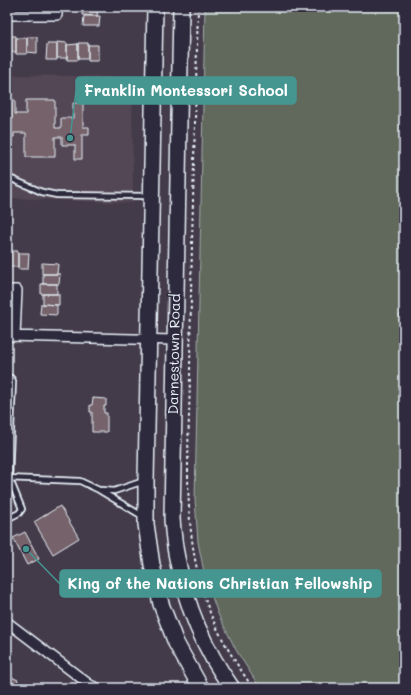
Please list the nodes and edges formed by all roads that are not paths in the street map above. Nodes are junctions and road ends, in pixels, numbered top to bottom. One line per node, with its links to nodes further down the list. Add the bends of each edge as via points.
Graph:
1 (11, 7): 2 (street, via 11,15 57,15)
2 (57, 7)
3 (155, 7): 6 (main road, Darnestown Road)
4 (181, 7): 12 (main road, Darnestown Road)
5 (115, 97): 6 (lane)
6 (152, 97): 8 (main road, Darnestown Road)
7 (7, 177): 8 (lane, via 42,192 57,195)
8 (151, 196): 11 (main road, Darnestown Road)
9 (7, 290): 10 (street, via 17,290)
10 (11, 336): 11 (street)
11 (149, 338): 12 (street); 15 (main road, Darnestown Road)
12 (174, 340): 22 (main road, Darnestown Road, via 172,519 176,558 200,633 217,667)
13 (7, 376): 14 (lane, via 13,381)
14 (8, 477): 16 (lane, via 80,481); 18 (lane, via 22,509)
15 (146, 481): 16 (lane, via 114,491); 17 (main road, Darnestown Road)
16 (99, 490): 17 (lane)
17 (146, 518): 21 (main road, Darnestown Road, via 152,564 162,604 176,643)
18 (7, 519)
19 (7, 622): 20 (street)
20 (92, 687)
21 (201, 688)
22 (232, 688)

